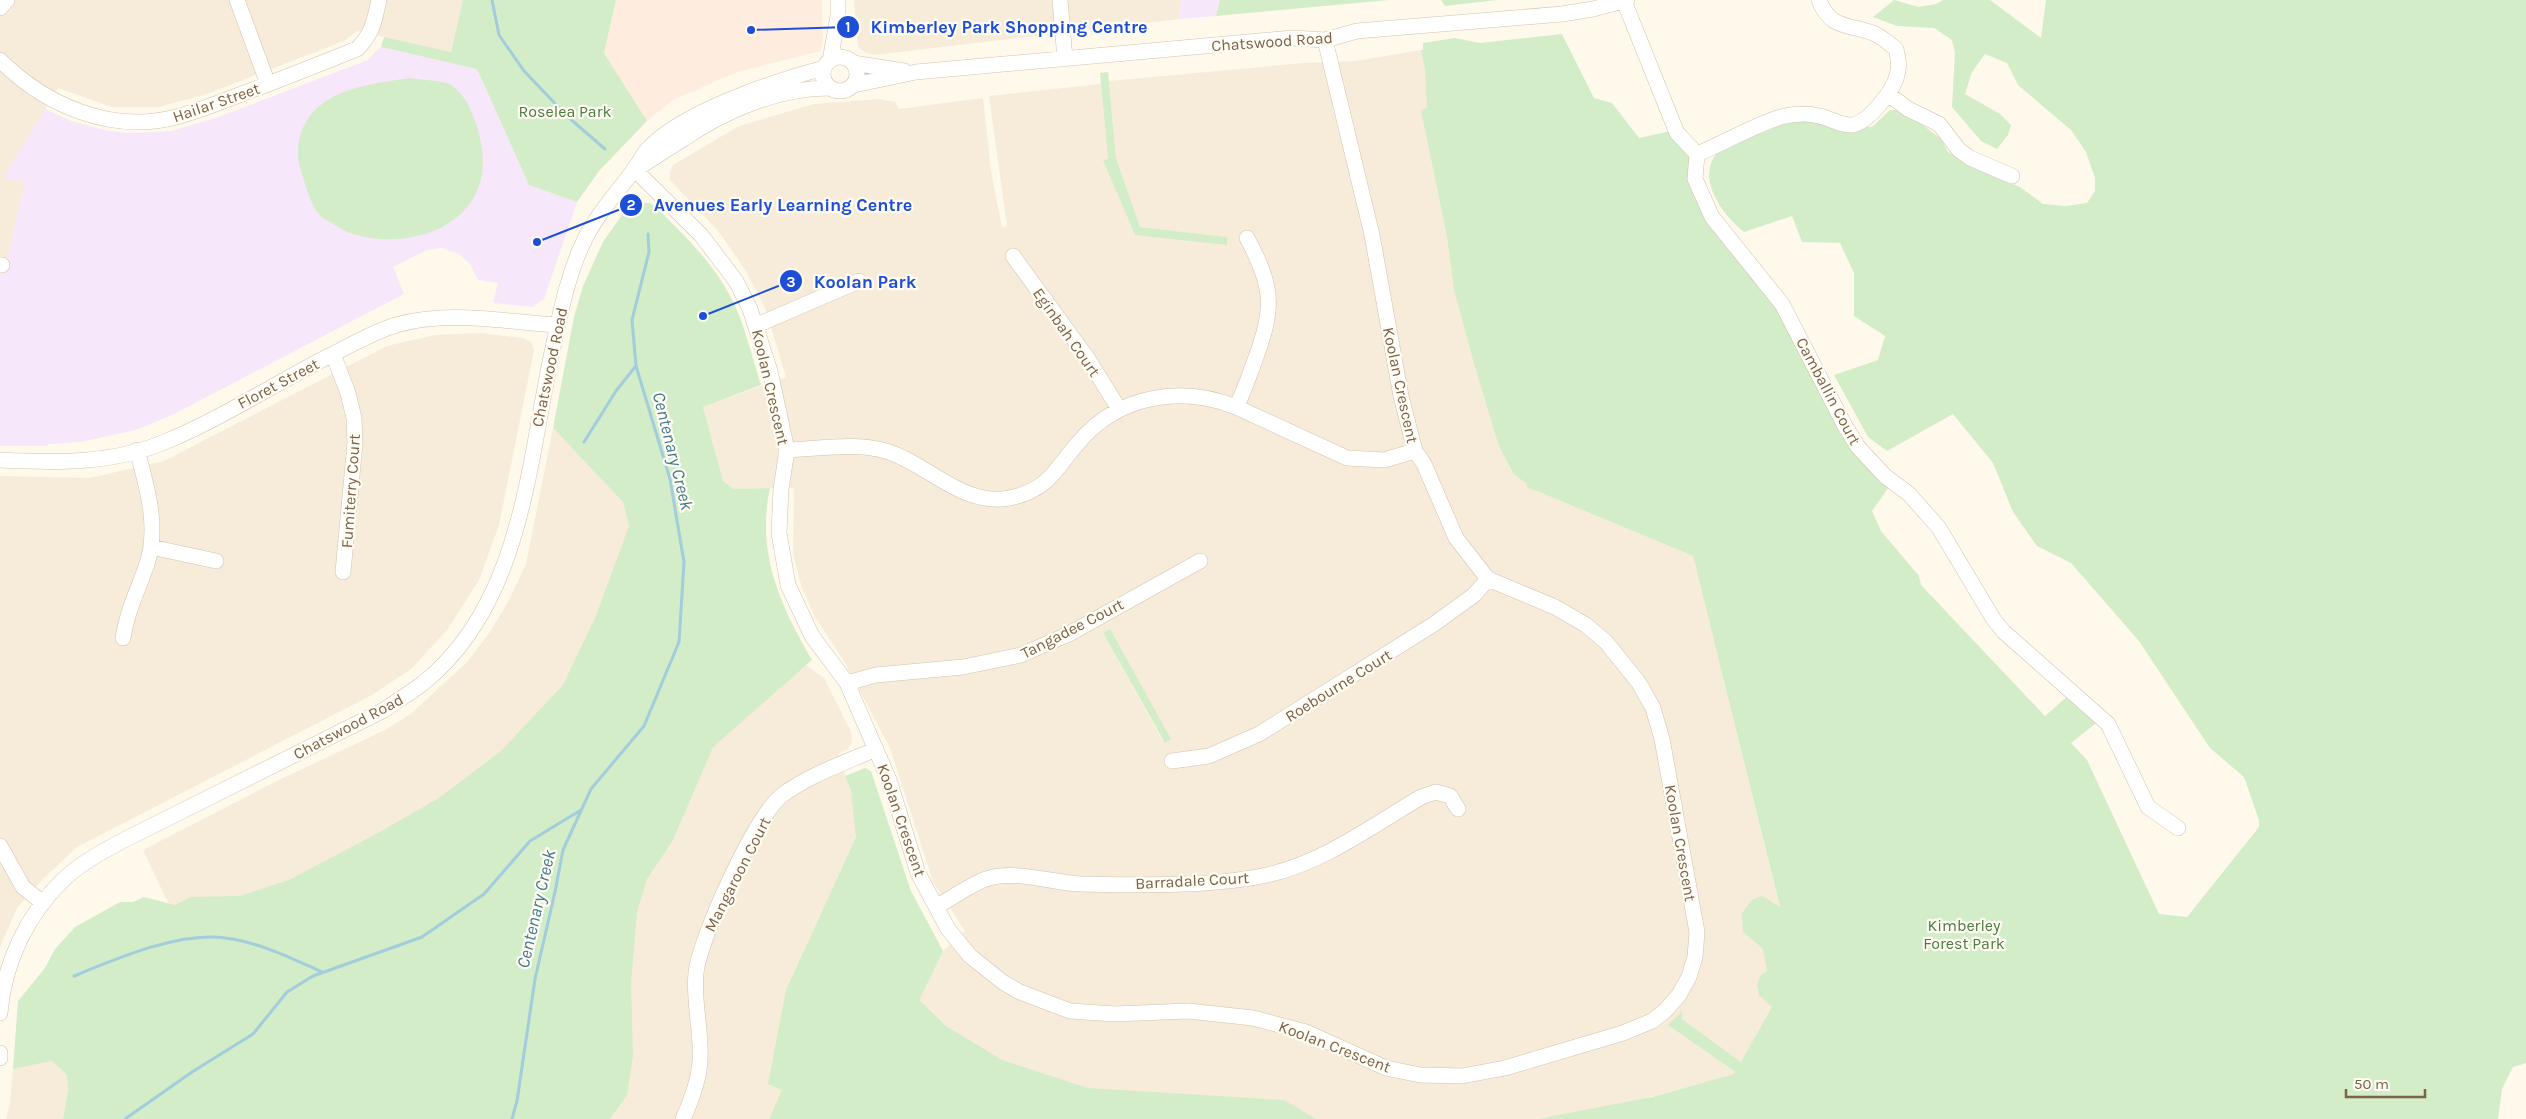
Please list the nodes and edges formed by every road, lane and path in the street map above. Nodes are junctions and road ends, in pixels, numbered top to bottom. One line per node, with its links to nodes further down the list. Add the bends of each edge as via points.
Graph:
1 (7, 0): 8 (street)
2 (237, 0): 16 (street)
3 (379, 0): 16 (street, Hailar Street, via 372,29 357,49)
4 (838, 0): 9 (street)
5 (1060, 0): 11 (street)
6 (1625, 0): 10 (street, Chatswood Road, via 1562,14 1357,31); 21 (street, via 1677,133)
7 (1819, 0): 19 (street, via 1833,21 1873,34 1896,49 1899,62 1897,77)
8 (0, 8)
9 (838, 16): 13 (street); 14 (street)
10 (1324, 40): 11 (street, Chatswood Road, via 1293,38); 34 (street, Koolan Crescent, via 1372,234 1401,396)
11 (1065, 59): 15 (street, Chatswood Road)
12 (0, 60): 16 (street, Hailar Street, via 24,82 46,96 82,113 106,119 149,121 174,118)
13 (851, 61): 14 (street, via 838,57); 15 (street, Chatswood Road); 17 (street, via 857,74)
14 (827, 64): 18 (street, via 823,78); 20 (street, Chatswood Road, via 783,79)
15 (916, 72): 17 (street, Chatswood Road)
16 (268, 84)
17 (854, 85): 18 (street, via 839,92)
18 (829, 88): 20 (street, Chatswood Road, via 770,97)
19 (1888, 94): 21 (street, via 1868,118 1854,125 1839,124 1820,116 1800,114 1781,117); 23 (street, via 1908,109 1939,124 1959,150 1970,158)
20 (699, 122): 22 (street, Chatswood Road)
21 (1697, 154): 46 (street, Camballin Court, via 1695,179 1712,218 1782,304 1844,426 1858,447 1885,476 1909,494 1939,528 2004,632 2108,724 2148,807)
22 (634, 170): 27 (street, Chatswood Road, via 608,201 584,240 568,283); 28 (street, Koolan Crescent, via 701,235 725,265)
23 (2012, 176)
24 (1248, 238): 30 (street, via 1261,264 1269,299 1269,318)
25 (1013, 256): 31 (street, Eginbah Court, via 1088,359)
26 (859, 281): 28 (street)
27 (558, 325): 29 (street, Floret Street, via 481,317 420,320 376,332); 48 (street, Chatswood Road, via 514,539 488,602 456,649 423,683 384,710 94,856 63,880)
28 (757, 325): 33 (street, Koolan Crescent)
29 (333, 354): 32 (street, Floret Street, via 175,437); 39 (street, Fumiterry Court, via 348,394 355,434)
30 (1236, 407): 31 (street, via 1204,397 1182,395 1144,400); 34 (street, via 1348,458 1384,460)
31 (1118, 409): 33 (street, via 1078,442 1050,480 1035,491 998,500 967,494 919,466 883,450)
32 (137, 450): 35 (street, Floret Street, via 85,461); 36 (street, via 151,507)
33 (787, 450): 42 (street, Koolan Crescent, via 779,533 788,585 812,636)
34 (1415, 451): 40 (street, Koolan Crescent, via 1424,464 1456,538)
35 (0, 460)
36 (150, 547): 37 (street); 41 (street, via 147,564 126,618)
37 (216, 561)
38 (1200, 561): 42 (street, Tangadee Court, via 1069,634 1021,655 963,667 876,675)
39 (343, 572)
40 (1488, 579): 44 (street, Roebourne Court, via 1474,595 1434,624 1260,734 1209,756); 49 (street, Koolan Crescent, via 1555,606 1586,625 1624,661 1653,708 1662,739 1697,932 1689,977 1669,1006 1652,1021 1623,1033 1505,1068 1462,1076 1420,1075 1386,1068 1306,1032 1254,1018 1188,1011 1115,1014 1070,1010 1020,992 987,971 955,940)
41 (123, 638)
42 (847, 683): 43 (street, Koolan Crescent)
43 (876, 749): 49 (street, Koolan Crescent, via 918,873); 53 (street, Mangaroon Court, via 802,783 780,797 762,819 713,914 702,944 696,972 695,1002 700,1061 694,1093)
44 (1172, 760)
45 (1458, 809): 49 (street, Barradale Court, via 1450,796 1436,792 1421,797 1325,853 1264,876 1208,883 1079,884 1008,876 987,879)
46 (2178, 828)
47 (0, 846): 48 (street, via 23,888)
48 (43, 903): 50 (street, Chatswood Road, via 13,954)
49 (937, 906)
50 (0, 1013)
51 (0, 1053): 52 (street)
52 (0, 1058)
53 (684, 1119)

